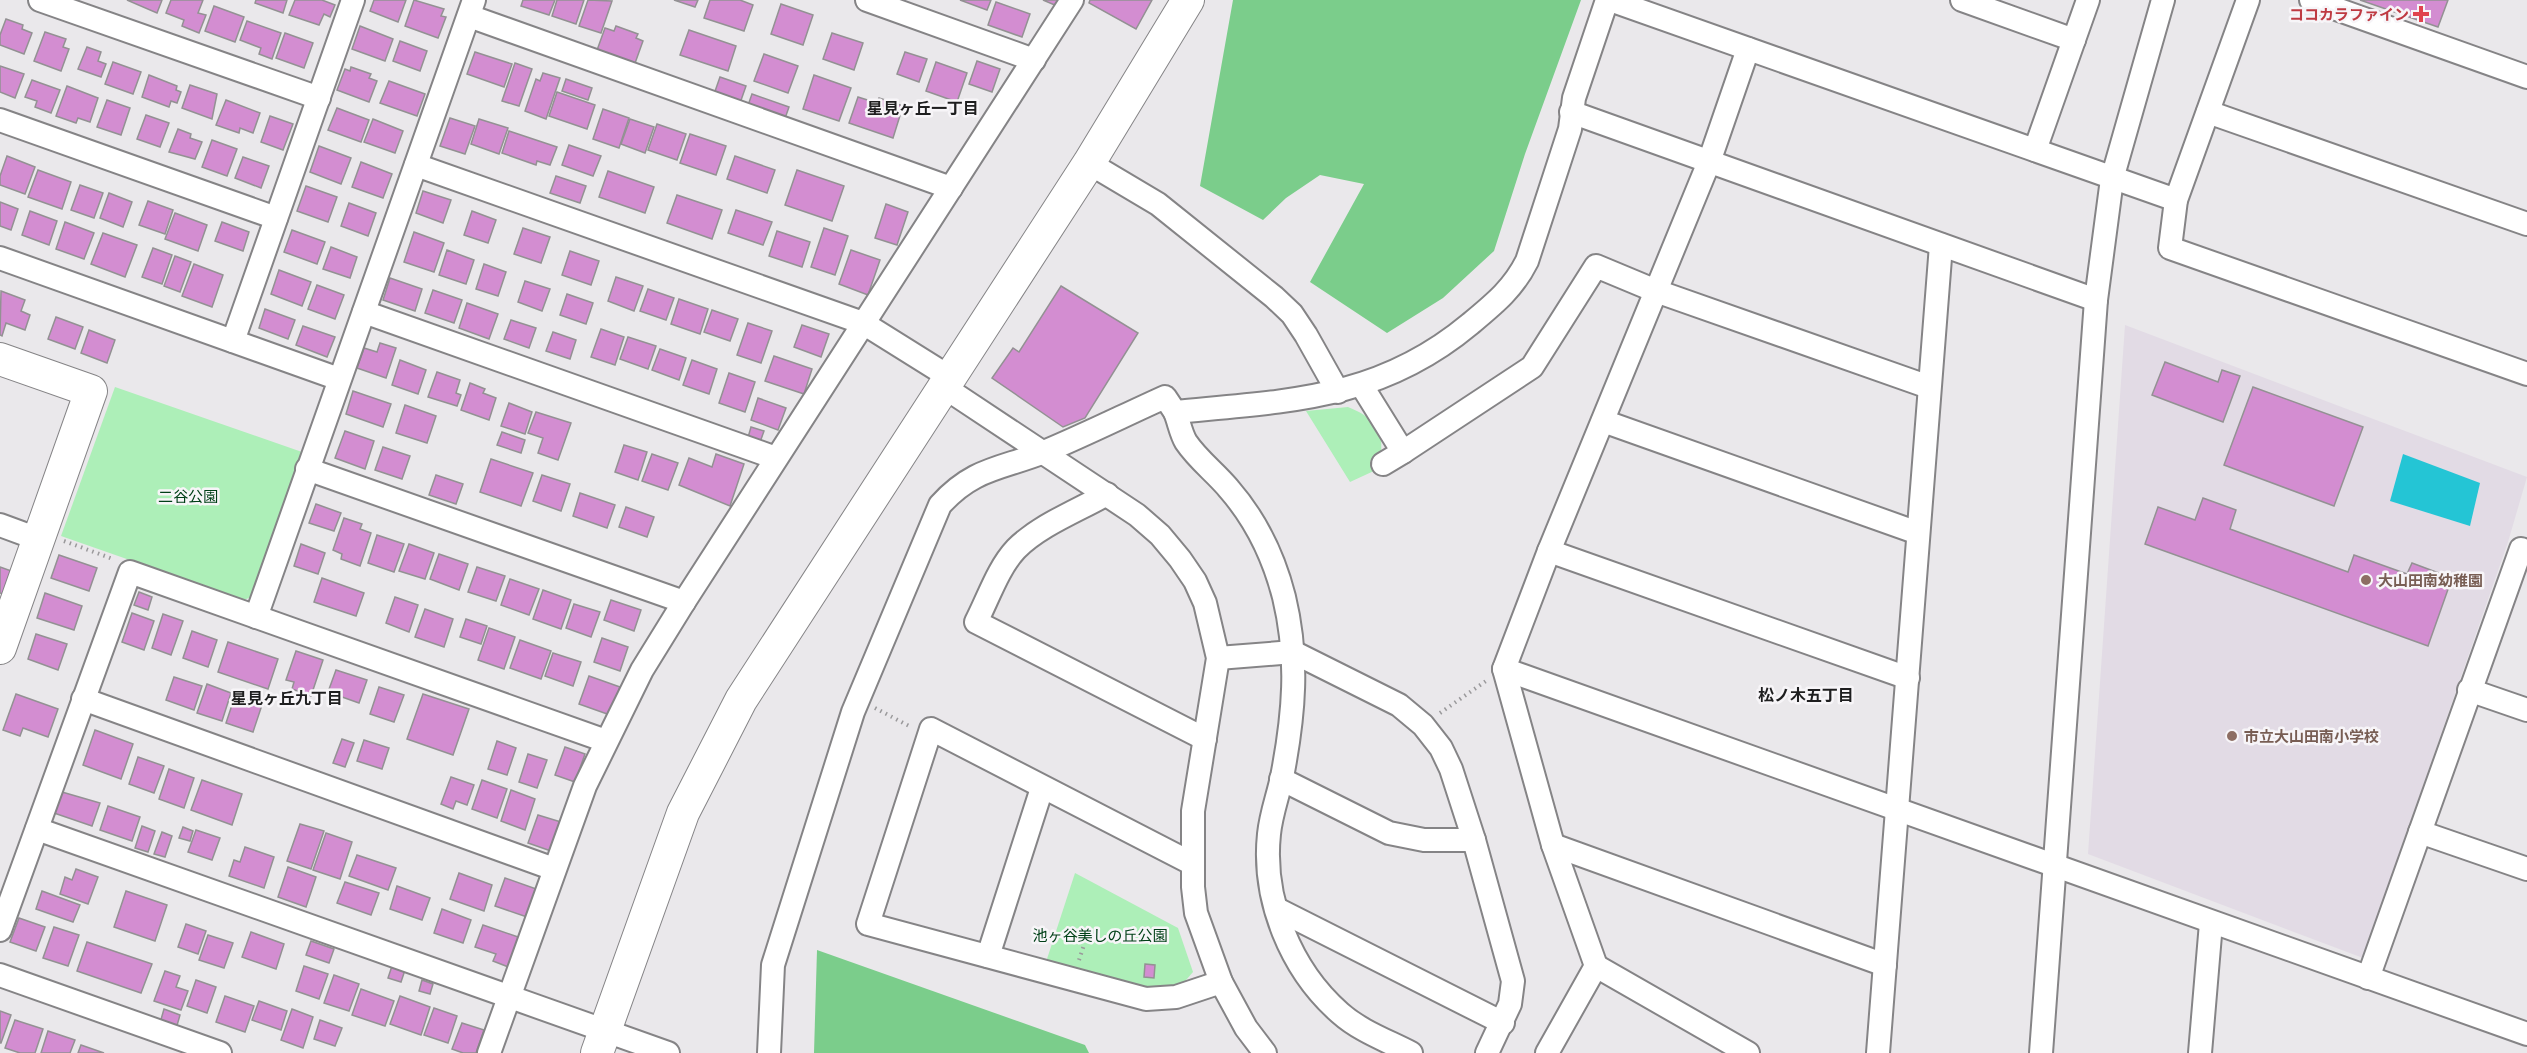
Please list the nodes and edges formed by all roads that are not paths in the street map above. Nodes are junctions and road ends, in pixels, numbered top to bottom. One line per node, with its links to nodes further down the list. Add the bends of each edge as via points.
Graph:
1 (40, 0): 17 (street)
2 (353, 0): 17 (street)
3 (867, 0): 15 (street)
4 (1072, 0): 15 (street)
5 (1188, 0): 23 (street)
6 (1609, 0): 14 (street); 18 (street)
7 (1962, 0): 13 (street)
8 (2088, 0): 13 (street)
9 (2163, 0): 25 (street)
10 (2248, 0): 19 (street)
11 (2311, 0): 16 (street)
12 (472, 8): 24 (street); 26 (street)
13 (2074, 40): 21 (street)
14 (1748, 48): 21 (street); 22 (street)
15 (1034, 60): 26 (street)
16 (2527, 77)
17 (319, 98): 28 (street)
18 (1571, 112): 22 (street); 41 (street, via 1570,129 1519,278 1502,298 1456,336 1415,362)
19 (2208, 112): 27 (street); 29 (street)
20 (0, 120): 28 (street)
21 (2035, 150): 25 (street)
22 (1709, 162): 30 (street); 32 (street)
23 (1089, 163): 40 (street); 43 (street, via 1158,204 1274,297 1292,314)
24 (416, 165): 34 (street); 35 (street)
25 (2112, 179): 27 (street); 33 (street)
26 (951, 188): 35 (street)
27 (2176, 200): 38 (street, via 2170,248)
28 (276, 218): 36 (street)
29 (2527, 224)
30 (1941, 245): 33 (street); 42 (street)
31 (0, 258): 36 (street)
32 (1656, 291): 42 (street); 45 (street); 46 (street, via 1596,266 1532,367)
33 (2096, 300): 77 (street)
34 (364, 312): 39 (street); 48 (street)
35 (863, 323): 40 (street); 48 (street)
36 (233, 341): 39 (street)
37 (0, 359): 54 (street, via 91,391)
38 (2527, 374)
39 (339, 379): 50 (street)
40 (947, 383): 47 (street); 92 (street, via 716,745 679,823)
41 (1362, 386): 43 (street); 46 (street)
42 (1929, 387): 53 (street)
43 (1338, 392): 44 (street)
44 (1175, 412): 47 (street, via 1165,397); 60 (street, via 1185,441 1229,488 1264,541 1283,594)
45 (1603, 421): 53 (street); 55 (street)
46 (1403, 452): 49 (street)
47 (1042, 453): 51 (street); 96 (street, via 969,478 952,491 936,513 853,712 773,965)
48 (776, 458): 57 (street)
49 (1383, 464)
50 (307, 469): 57 (street); 58 (street)
51 (1107, 494): 61 (street, via 1160,535 1195,580 1205,603); 67 (street, via 1050,525 1015,550 976,622)
52 (0, 525): 54 (street)
53 (1918, 533): 63 (street)
54 (49, 539): 59 (street)
55 (1549, 551): 62 (street); 63 (street)
56 (2527, 551): 64 (street, via 2521,549)
57 (684, 602): 68 (street, via 642,670)
58 (256, 616): 65 (street, via 130,572); 68 (street)
59 (0, 648)
60 (1293, 652): 61 (street); 69 (street, via 1295,680); 74 (street, via 1399,705 1423,724 1451,769)
61 (1218, 658): 67 (street)
62 (1504, 669): 71 (street); 75 (street)
63 (1908, 678): 71 (street)
64 (2469, 690): 66 (street); 73 (street)
65 (83, 699): 72 (street); 78 (street)
66 (2527, 710)
67 (1205, 739): 76 (street, via 1193,811)
68 (606, 741): 78 (street)
69 (1281, 778): 74 (street, via 1389,833 1424,840); 80 (street, via 1269,836 1271,888)
70 (1042, 788): 76 (street); 83 (street); 83 (street, via 931,729 868,924)
71 (1897, 809): 77 (street); 84 (street)
72 (37, 829): 82 (street); 89 (street)
73 (2420, 832): 79 (street); 87 (street)
74 (1474, 840): 90 (street, via 1513,981)
75 (1553, 845): 84 (street); 85 (street)
76 (1193, 864): 88 (street, via 1196,913)
77 (2055, 867): 81 (street); 103 (street)
78 (554, 869): 89 (street)
79 (2527, 869)
80 (1277, 909): 90 (street); 98 (street, via 1286,940 1306,975 1340,1013)
81 (2211, 922): 87 (street); 104 (street)
82 (0, 930)
83 (988, 956): 88 (street, via 1146,999 1176,997)
84 (1885, 965): 102 (street)
85 (1596, 966): 100 (street); 101 (street)
86 (0, 975): 93 (street)
87 (2368, 978): 91 (street)
88 (1221, 982): 97 (street, via 1246,1028)
89 (508, 997): 92 (street); 94 (street)
90 (1503, 1023): 99 (street)
91 (2527, 1034)
92 (601, 1042): 95 (street)
93 (220, 1053)
94 (489, 1053)
95 (668, 1053)
96 (769, 1053)
97 (1266, 1053)
98 (1411, 1053)
99 (1487, 1053)
100 (1546, 1053)
101 (1748, 1053)
102 (1878, 1053)
103 (2041, 1053)
104 (2200, 1053)

